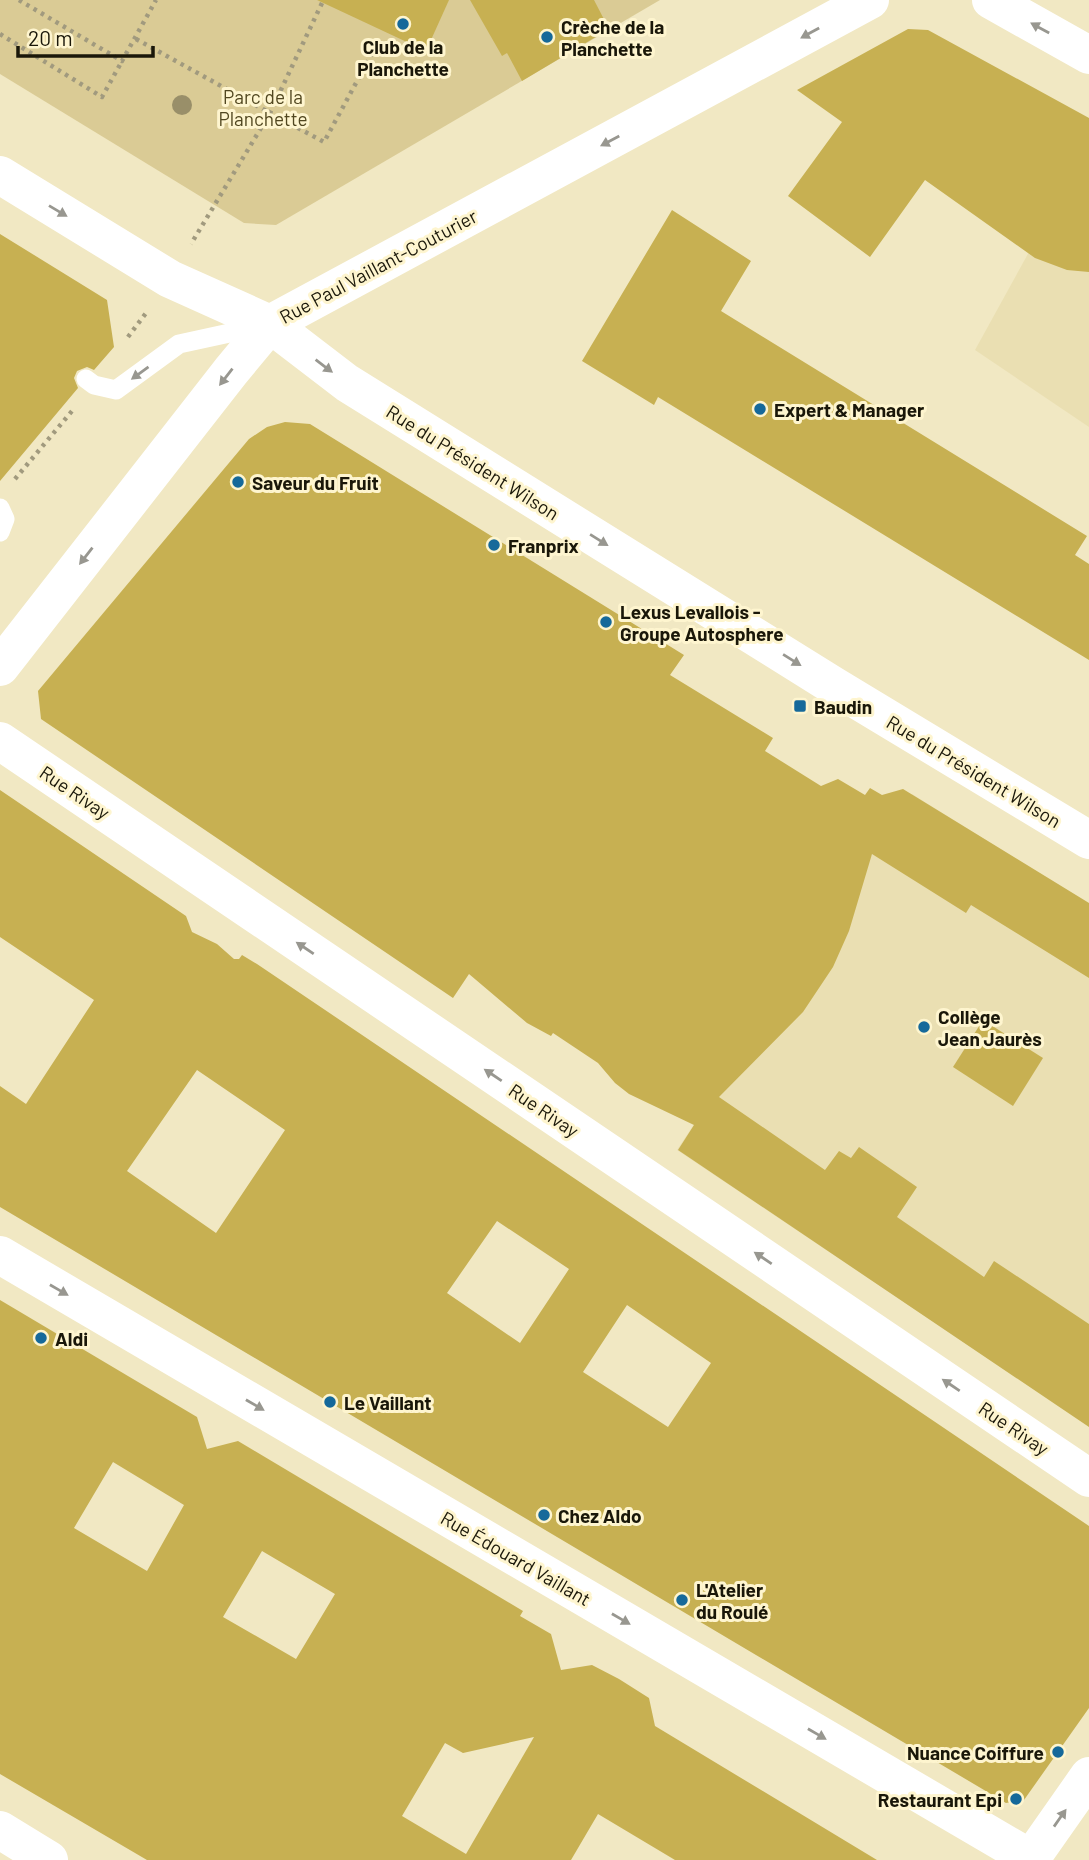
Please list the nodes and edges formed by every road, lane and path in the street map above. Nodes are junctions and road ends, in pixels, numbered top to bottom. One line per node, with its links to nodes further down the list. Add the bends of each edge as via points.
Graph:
1 (19, 0): 10 (path)
2 (156, 0): 7 (path)
3 (870, 0): 14 (street, Rue Paul Vaillant-Couturier, one-way to 14)
4 (991, 0): 9 (street, one-way to 4)
5 (322, 3): 11 (path)
6 (0, 34): 10 (path, via 102,97)
7 (136, 39): 10 (path); 11 (path)
8 (375, 48): 11 (path, via 324,142)
9 (1089, 55)
10 (121, 61)
11 (271, 113): 13 (path)
12 (0, 175): 13 (street, Rue du Président Wilson, one-way to 13)
13 (170, 279): 14 (street, Rue du Président Wilson)
14 (270, 324): 15 (lane, one-way to 15, via 179,344 116,390); 18 (street, Rue Paul Vaillant-Couturier, one-way to 18); 20 (street, Rue du Président Wilson, one-way to 20, via 359,391)
15 (86, 379)
16 (0, 508): 17 (lane, via 5,519)
17 (0, 532)
18 (0, 667)
19 (0, 741): 22 (street, Rue Rivay, one-way to 19)
20 (1089, 840)
21 (0, 1255): 26 (street, Rue Édouard Vaillant, one-way to 26)
22 (1089, 1478)
23 (1089, 1776): 26 (street, one-way to 23)
24 (0, 1830): 25 (street)
25 (49, 1860)
26 (1031, 1860)

